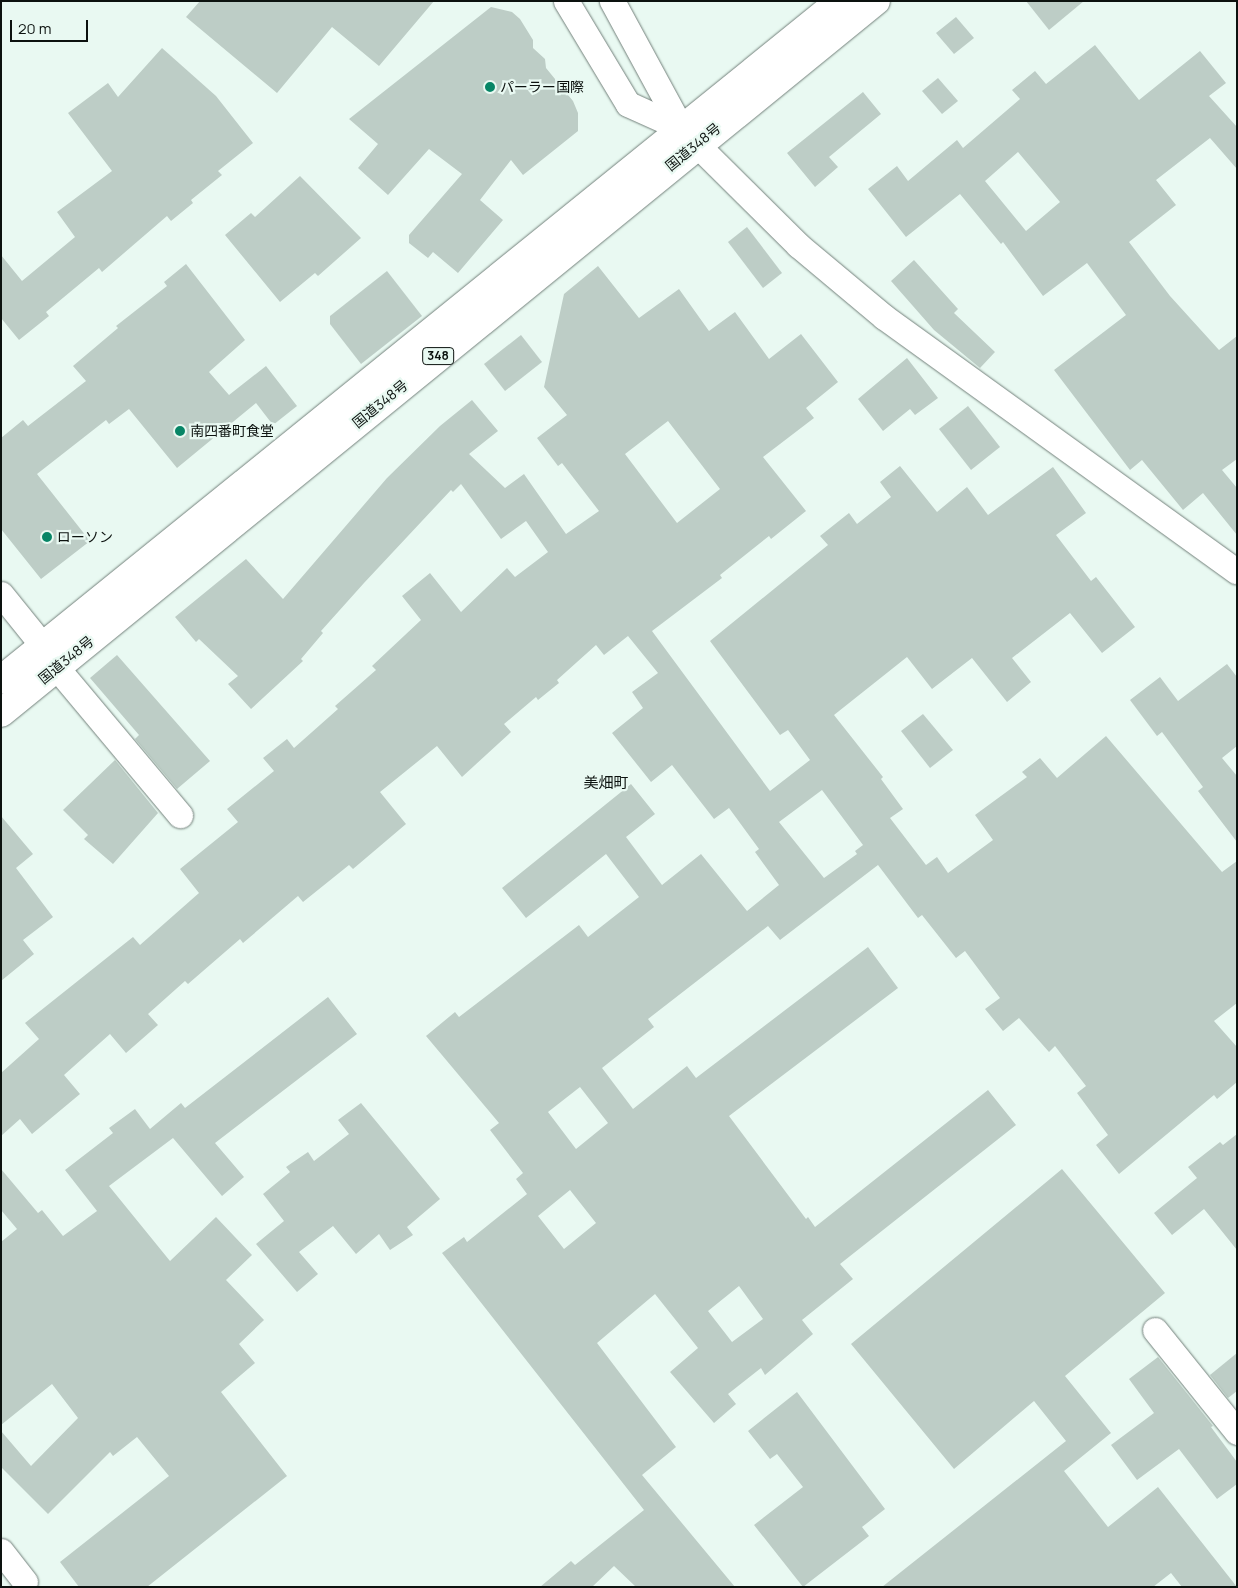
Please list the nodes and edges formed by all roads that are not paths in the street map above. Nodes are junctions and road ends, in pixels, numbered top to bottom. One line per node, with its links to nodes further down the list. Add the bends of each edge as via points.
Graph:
1 (566, 1): 5 (street, via 628,104)
2 (612, 1): 5 (street)
3 (840, 1): 5 (highway, 国道348号 / 348)
4 (876, 1): 5 (highway, 国道348号 / 348)
5 (688, 137): 6 (street, via 798,245 884,318); 8 (highway, 国道348号 / 348)
6 (1237, 572)
7 (1, 594): 8 (street)
8 (50, 657): 9 (highway, 国道348号 / 348); 10 (highway, 国道348号 / 348); 11 (street)
9 (1, 680)
10 (1, 712)
11 (180, 815)
12 (1155, 1330): 13 (street)
13 (1237, 1432)
14 (1, 1551): 16 (street)
15 (1, 1574): 16 (street)
16 (27, 1584)

